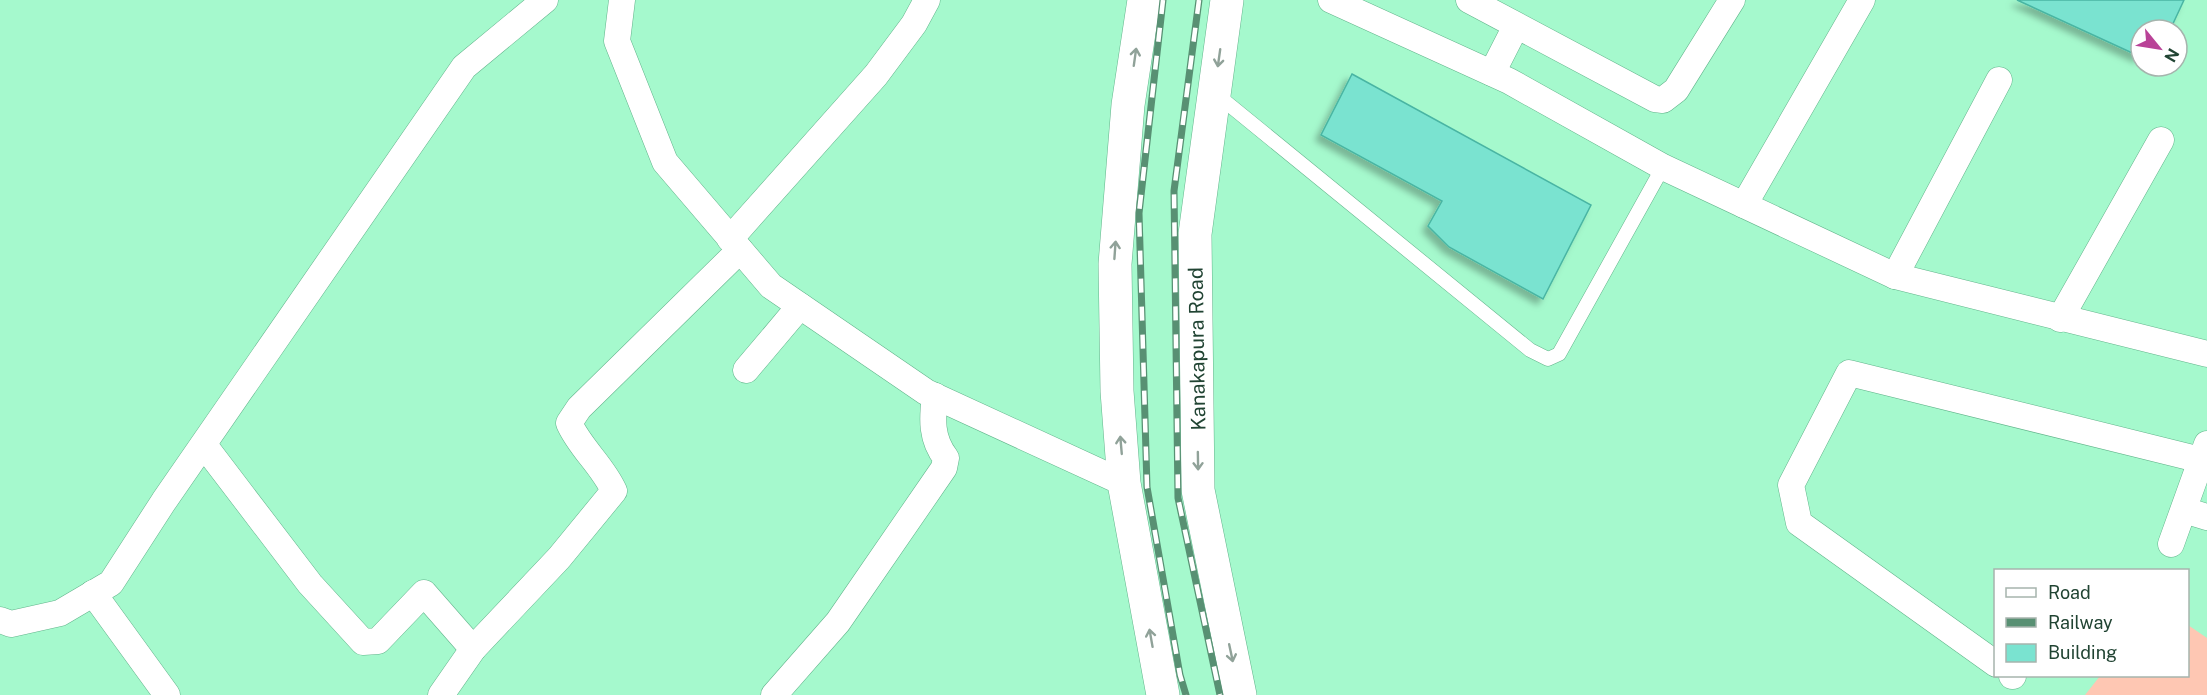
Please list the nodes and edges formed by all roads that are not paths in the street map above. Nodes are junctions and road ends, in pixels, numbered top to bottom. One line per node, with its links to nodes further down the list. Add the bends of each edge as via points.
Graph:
1 (545, 0): 24 (street, via 464,67)
2 (622, 0): 17 (street, via 617,41 665,162)
3 (927, 0): 17 (street, via 876,75)
4 (1144, 0): 26 (highway, one-way to 4, via 1117,391 1115,264 1128,105)
5 (1227, 0): 13 (highway, Kanakapura Road, one-way to 13)
6 (1331, 0): 11 (street)
7 (1469, 0): 10 (street)
8 (1732, 0): 10 (street, via 1676,90 1663,100)
9 (1862, 0): 16 (street)
10 (1523, 29): 11 (street)
11 (1501, 77): 15 (street)
12 (1999, 80): 18 (street)
13 (1214, 92): 15 (lane, via 1530,351 1548,359 1559,354); 37 (highway, Kanakapura Road, one-way to 37, via 1195,234 1198,490)
14 (2161, 140): 20 (street)
15 (1663, 167): 16 (street)
16 (1744, 205): 18 (street)
17 (735, 245): 19 (street, via 771,286); 31 (street, via 569,423 614,491 559,558)
18 (1895, 276): 20 (street)
19 (800, 306): 22 (street); 23 (street)
20 (2060, 319): 21 (street)
21 (2207, 354)
22 (746, 370)
23 (935, 396): 26 (street); 35 (street, via 932,418 936,446 945,458 944,468 838,622)
24 (204, 445): 29 (street, via 111,583); 31 (street, via 310,584 363,642 378,641 423,593)
25 (2204, 452): 27 (street); 32 (street, via 1849,373 1791,485 1799,524)
26 (1124, 483): 36 (highway, one-way to 26)
27 (2195, 513): 28 (street)
28 (2171, 544)
29 (93, 593): 30 (street, via 60,613 11,624); 33 (street)
30 (0, 620)
31 (473, 649): 34 (street)
32 (1994, 663)
33 (167, 695)
34 (441, 695)
35 (774, 695)
36 (1163, 695)
37 (1240, 695)

